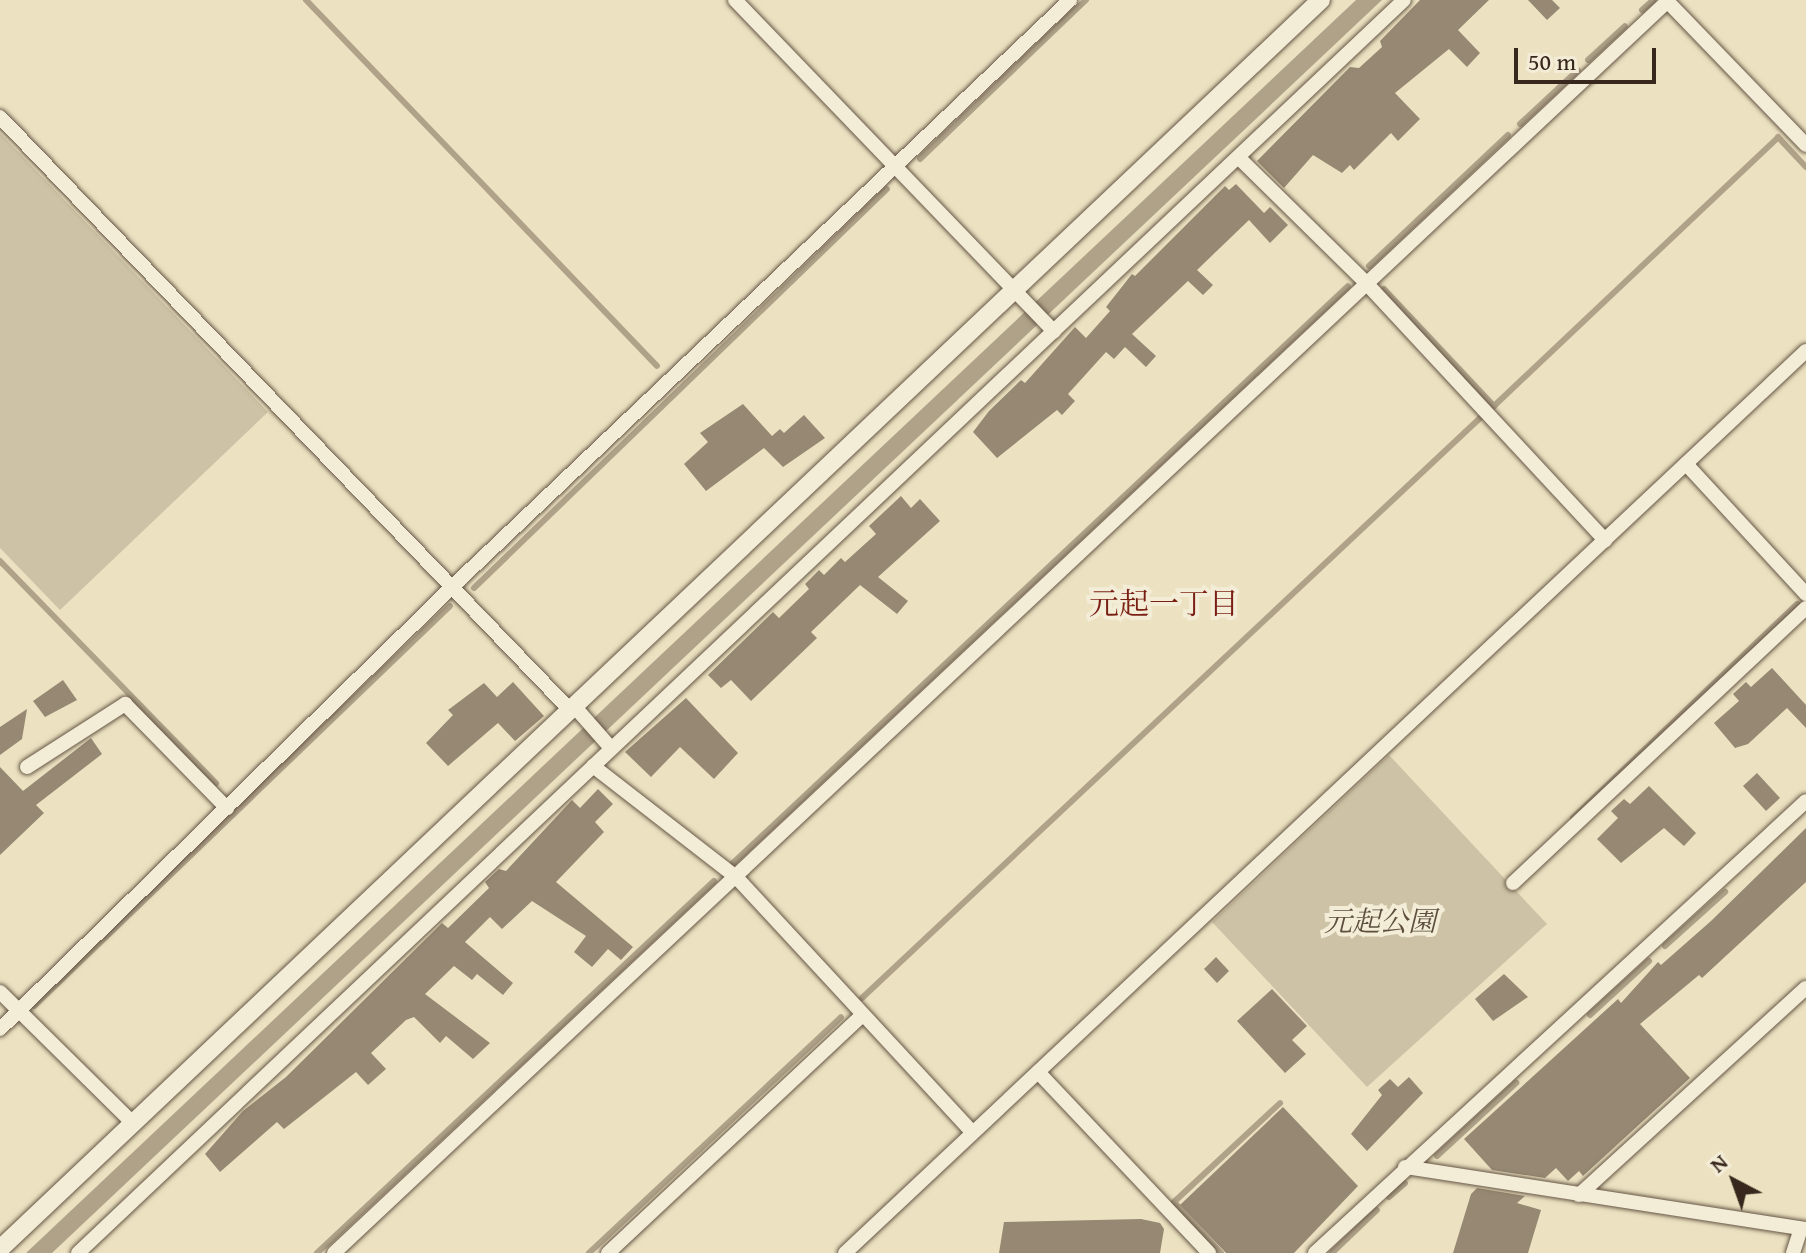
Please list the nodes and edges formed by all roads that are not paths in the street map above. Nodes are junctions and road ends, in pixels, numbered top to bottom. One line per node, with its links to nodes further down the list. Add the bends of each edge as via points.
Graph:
1 (735, 0): 9 (street)
2 (1070, 0): 9 (street)
3 (1321, 0): 11 (street)
4 (1404, 0): 8 (street)
5 (1668, 1): 7 (street); 10 (street)
6 (0, 117): 16 (street)
7 (1806, 145)
8 (1239, 158): 10 (street); 12 (street)
9 (896, 165): 11 (street); 16 (street)
10 (1367, 284): 15 (street); 25 (street)
11 (1019, 293): 12 (street); 19 (street)
12 (1051, 329): 20 (street)
13 (1806, 351): 14 (street)
14 (1686, 464): 15 (street); 17 (street)
15 (1605, 540): 32 (street)
16 (453, 586): 19 (street); 24 (street)
17 (1806, 594)
18 (1806, 608): 26 (street)
19 (575, 710): 20 (street); 33 (street)
20 (608, 745): 21 (street)
21 (593, 766): 25 (street); 39 (street)
22 (27, 767): 24 (street, via 125,704)
23 (1806, 801): 35 (street)
24 (227, 808): 29 (street)
25 (736, 877): 30 (street); 40 (street)
26 (1513, 883)
27 (1806, 988): 36 (street)
28 (0, 992): 29 (street)
29 (18, 1011): 31 (street); 33 (street)
30 (863, 1014): 34 (street); 41 (street)
31 (0, 1029)
32 (1038, 1072): 34 (street); 43 (street)
33 (134, 1124): 38 (street)
34 (972, 1132): 42 (street)
35 (1405, 1167): 36 (street); 44 (street)
36 (1579, 1195): 37 (street)
37 (1803, 1229): 45 (street)
38 (0, 1249)
39 (78, 1253)
40 (334, 1253)
41 (608, 1253)
42 (845, 1253)
43 (1209, 1253)
44 (1315, 1253)
45 (1793, 1253)

